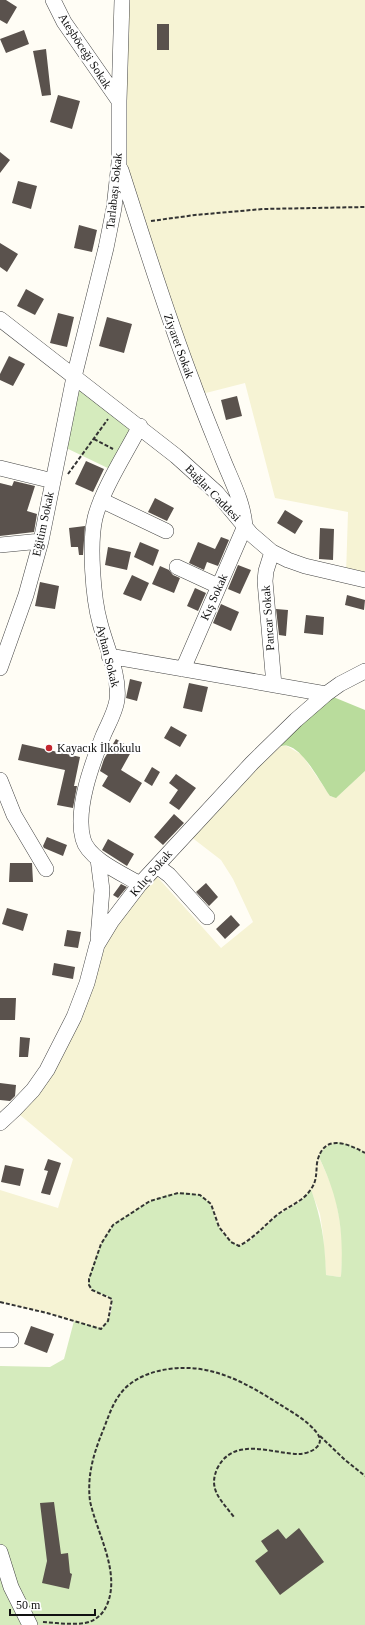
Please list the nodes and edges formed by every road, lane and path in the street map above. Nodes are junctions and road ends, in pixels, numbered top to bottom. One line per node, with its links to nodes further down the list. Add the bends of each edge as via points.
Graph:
1 (53, 0): 3 (street, Ateşböceği Sokak, via 64,22)
2 (122, 0): 3 (street, Tarlabaşı Sokak)
3 (119, 101): 4 (street, Tarlabaşı Sokak)
4 (119, 163): 6 (street, Ziyaret Sokak); 8 (street, Tarlabaşı Sokak, via 106,248)
5 (365, 207): 6 (path, via 263,209)
6 (138, 223): 16 (street, Ziyaret Sokak, via 178,345 243,508)
7 (0, 319): 8 (street, Bağlar Caddesi)
8 (74, 377): 9 (street, Bağlar Caddesi); 14 (street, Eğitim Sokak)
9 (116, 409): 10 (street, Bağlar Caddesi); 11 (path)
10 (140, 426): 12 (street, Ayhan Sokak); 16 (street, Bağlar Caddesi, via 217,493)
11 (94, 439): 12 (path); 14 (path, via 66,476)
12 (125, 455): 15 (street, Ayhan Sokak)
13 (0, 468): 14 (street)
14 (54, 476): 18 (street, Eğitim Sokak)
15 (101, 500): 17 (street); 24 (street, Ayhan Sokak, via 94,527 93,562 96,606)
16 (245, 526): 20 (street, Bağlar Caddesi); 23 (street, Kış Sokak)
17 (166, 531)
18 (41, 541): 19 (street); 25 (street, Eğitim Sokak, via 26,595)
19 (0, 545)
20 (272, 552): 22 (street, Bağlar Caddesi, via 304,566); 28 (street, Pancar Sokak, via 265,581)
21 (177, 567): 23 (street)
22 (365, 580)
23 (218, 586): 26 (street, Kış Sokak)
24 (109, 656): 26 (street); 31 (street, Ayhan Sokak, via 115,676 117,698 115,709 93,761 81,816 83,840)
25 (0, 668)
26 (182, 669): 28 (street)
27 (365, 671): 29 (street, Kılıç Sokak)
28 (274, 685): 29 (street)
29 (326, 694): 32 (street, Kılıç Sokak, via 252,763)
30 (0, 780): 33 (street, via 14,815)
31 (98, 859): 34 (street, Ayhan Sokak); 36 (street, via 102,890)
32 (157, 866): 34 (street, Kılıç Sokak); 35 (street, via 169,875)
33 (46, 869)
34 (140, 884): 36 (street, Kılıç Sokak)
35 (207, 917)
36 (97, 945): 37 (street, Kılıç Sokak, via 84,994 47,1070 32,1090)
37 (0, 1123)
38 (365, 1153): 39 (path, via 350,1145 338,1142 330,1144 320,1152 317,1178 301,1201 278,1215 251,1240 239,1246 219,1227 210,1204 200,1195 178,1192 150,1201 134,1210 112,1225 101,1244 89,1279 92,1290 112,1299 108,1321 101,1328)
39 (0, 1302)
40 (319, 1435): 41 (path); 42 (path, via 318,1446 309,1453 297,1454 252,1448 226,1456 213,1481 218,1495); 44 (path, via 303,1420 255,1389 215,1372 180,1367 155,1371 129,1384 114,1404 97,1446 91,1466 89,1489 93,1516 113,1582 112,1594 102,1614 86,1623)
41 (365, 1476)
42 (234, 1517)
43 (0, 1552): 44 (street, via 11,1587)
44 (29, 1623)

